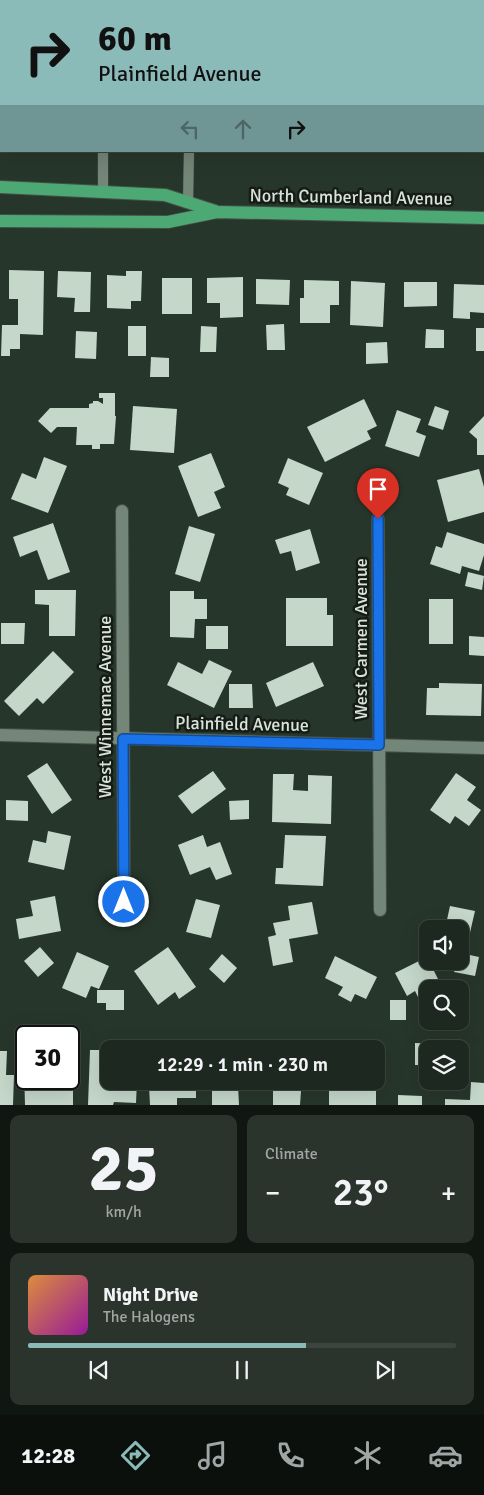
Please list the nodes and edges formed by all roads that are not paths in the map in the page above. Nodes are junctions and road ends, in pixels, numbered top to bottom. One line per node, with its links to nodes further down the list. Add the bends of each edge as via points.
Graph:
1 (103, 152): 4 (lane)
2 (189, 152): 5 (lane)
3 (0, 187): 4 (main road, North Cumberland Avenue)
4 (103, 192): 5 (main road, North Cumberland Avenue, via 165,196)
5 (188, 203): 6 (main road, North Cumberland Avenue)
6 (217, 212): 7 (main road, North Cumberland Avenue); 8 (main road, North Cumberland Avenue, via 168,222)
7 (484, 218)
8 (0, 221)
9 (122, 512): 12 (street, West Winnemac Avenue)
10 (378, 519): 13 (street, West Carmen Avenue)
11 (0, 736): 12 (street, Plainfield Avenue)
12 (123, 739): 13 (street, Plainfield Avenue); 15 (street, West Winnemac Avenue)
13 (379, 745): 14 (street, Plainfield Avenue); 16 (street, West Carmen Avenue)
14 (484, 748)
15 (124, 902)
16 (380, 910)

